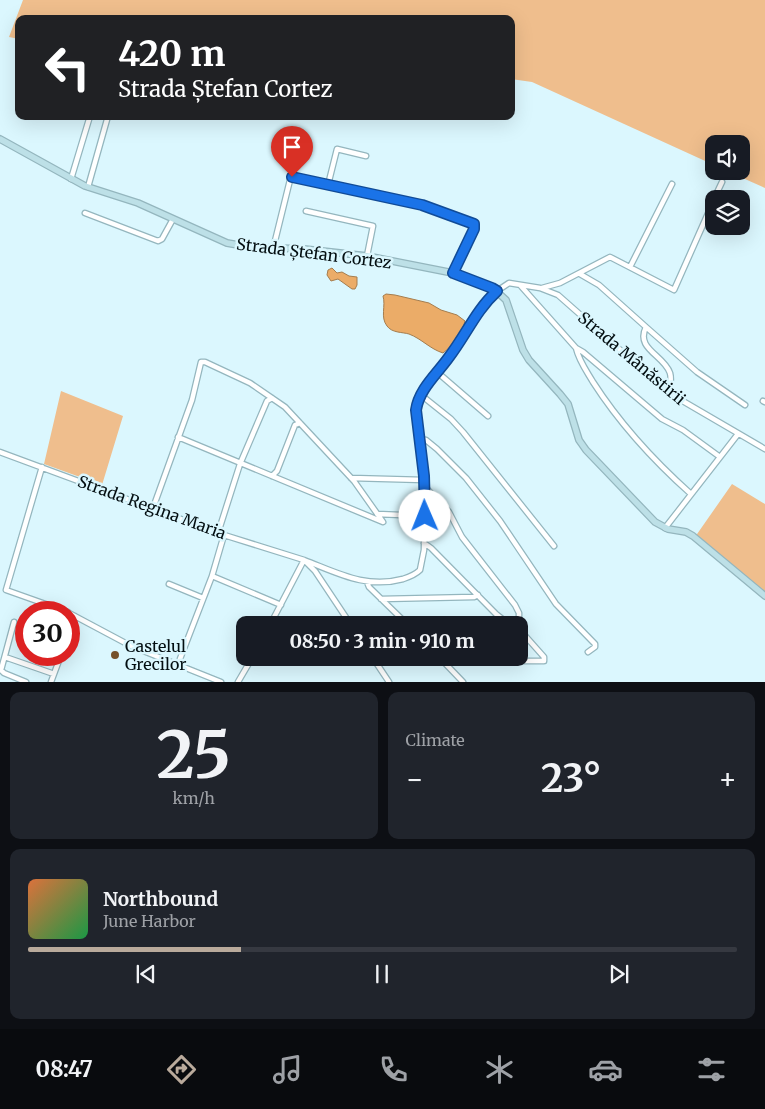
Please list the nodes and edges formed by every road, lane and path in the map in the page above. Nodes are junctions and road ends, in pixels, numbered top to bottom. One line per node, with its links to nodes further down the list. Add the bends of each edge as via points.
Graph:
1 (89, 120): 5 (street)
2 (107, 120): 9 (street)
3 (0, 139): 5 (street, Strada Ștefan Cortez)
4 (366, 156): 8 (street, via 337,149)
5 (71, 179): 9 (street, Strada Ștefan Cortez)
6 (722, 182): 10 (street)
7 (672, 184): 17 (street)
8 (328, 185): 15 (street, via 292,177); 18 (street, via 422,205 472,222 474,229)
9 (88, 187): 13 (street, Strada Ștefan Cortez, via 138,203)
10 (718, 190)
11 (306, 212): 16 (street, via 373,226)
12 (85, 213): 13 (street, via 158,241)
13 (173, 219): 15 (street, Strada Ștefan Cortez, via 238,246)
14 (705, 220): 17 (street, via 674,290)
15 (272, 249): 16 (street, Strada Ștefan Cortez)
16 (367, 256): 18 (street, Strada Ștefan Cortez)
17 (630, 266): 19 (street, via 610,257)
18 (453, 273): 23 (street, Strada Ștefan Cortez)
19 (580, 274): 20 (street); 25 (street, via 599,285)
20 (560, 283): 22 (street); 24 (street)
21 (519, 284): 22 (street, Strada Mânăstirii); 23 (street, Strada Mânăstirii, via 509,283); 26 (street)
22 (540, 288): 24 (street, Strada Mânăstirii)
23 (497, 291): 27 (street, via 472,320); 50 (street, via 506,300 529,360 568,404 579,440 586,450 648,515)
24 (558, 295): 28 (street, Strada Mânăstirii)
25 (646, 327): 28 (street, via 644,342 670,375); 31 (street, via 697,372)
26 (576, 348): 39 (street, via 662,420 683,430); 46 (street, via 578,358 626,428)
27 (437, 372): 29 (street); 32 (street)
28 (669, 393): 34 (street, Strada Mânăstirii)
29 (421, 395): 36 (street, via 416,410); 54 (street, via 463,432)
30 (272, 398): 33 (street); 35 (street, via 234,375 201,362 192,400); 40 (street, via 267,401)
31 (744, 405)
32 (488, 416)
33 (300, 423): 42 (street, via 295,425 278,471); 43 (street)
34 (738, 434): 37 (street, Strada Mânăstirii); 39 (street)
35 (178, 437): 40 (street); 47 (street)
36 (420, 439): 44 (street); 73 (street, via 429,442 466,478 500,521 556,604 595,644 595,648)
37 (765, 449)
38 (0, 452): 41 (street, Strada Regina Maria)
39 (720, 457): 46 (street)
40 (240, 464): 42 (street); 51 (street)
41 (42, 466): 47 (street, Strada Regina Maria); 63 (street, via 6,590)
42 (272, 476): 48 (street, via 383,522)
43 (351, 478): 44 (street); 48 (street)
44 (424, 480): 45 (street)
45 (425, 487): 49 (street); 69 (street, via 449,512 462,537 515,605)
46 (691, 494): 50 (street)
47 (153, 508): 51 (street, Strada Regina Maria)
48 (378, 514): 49 (street)
49 (425, 516): 53 (street)
50 (665, 528): 60 (street, via 693,536)
51 (218, 533): 52 (street, Strada Regina Maria)
52 (224, 535): 55 (street, Strada Regina Maria); 56 (street)
53 (424, 543): 57 (street, via 422,567 416,574 395,581); 59 (street)
54 (554, 546)
55 (304, 560): 57 (street, Strada Regina Maria); 64 (street); 66 (street, via 315,570)
56 (212, 576): 61 (street); 64 (street)
57 (367, 582): 62 (street)
58 (170, 584): 61 (street)
59 (478, 595): 62 (street); 68 (street)
60 (765, 596)
61 (203, 598): 76 (street)
62 (381, 599): 67 (street)
63 (36, 601)
64 (281, 605): 65 (street)
65 (275, 616)
66 (345, 616)
67 (399, 616)
68 (499, 616)
69 (519, 616)
70 (80, 619): 76 (street, via 131,646)
71 (14, 622): 74 (street)
72 (528, 639): 75 (street, via 544,661)
73 (588, 652)
74 (5, 657): 81 (street); 82 (street)
75 (528, 661)
76 (178, 664): 83 (street)
77 (57, 666): 82 (street)
78 (247, 666): 87 (street)
79 (378, 666): 88 (street)
80 (448, 666): 89 (street)
81 (0, 670): 84 (street)
82 (54, 674): 85 (street)
83 (212, 680): 86 (street)
84 (26, 682)
85 (51, 682)
86 (221, 682)
87 (238, 682)
88 (389, 682)
89 (463, 682)

